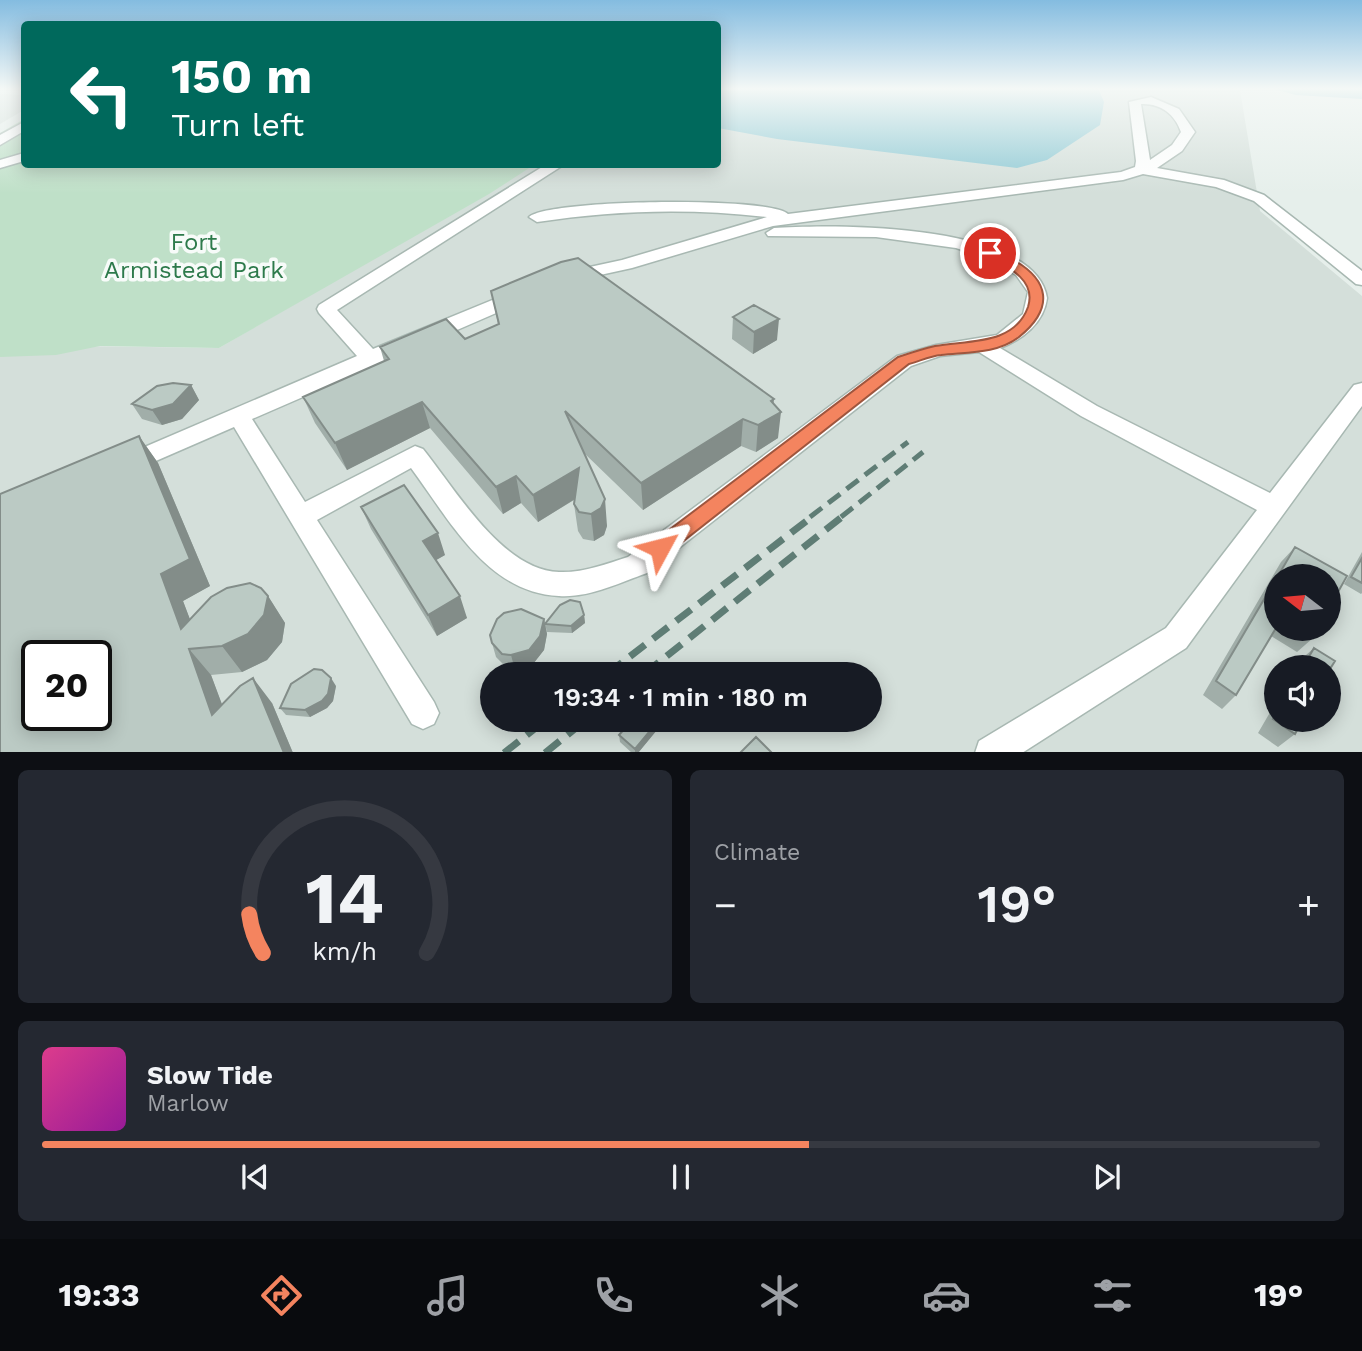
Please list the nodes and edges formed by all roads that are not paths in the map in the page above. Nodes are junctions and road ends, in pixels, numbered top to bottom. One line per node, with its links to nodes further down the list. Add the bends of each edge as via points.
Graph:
1 (1138, 123): 8 (street, via 1146,159)
2 (1184, 123): 8 (street, via 1188,132 1175,152)
3 (21, 128): 4 (street)
4 (0, 141)
5 (21, 158): 6 (street)
6 (0, 164)
7 (552, 168): 16 (street, via 326,309)
8 (1141, 169): 9 (street, via 1089,181); 13 (street, via 1219,183 1259,198)
9 (799, 216): 10 (street, via 714,205 640,205); 11 (street)
10 (537, 217)
11 (694, 243): 12 (street); 15 (street, via 832,230 927,237 990,253 1017,267 1034,283 1038,297 1031,318 1012,335)
12 (558, 280)
13 (1362, 280)
14 (533, 290): 16 (street)
15 (984, 346): 20 (street, via 1089,411); 21 (street, via 904,360 638,565 604,580 570,586 535,582 503,566 415,455)
16 (370, 358): 18 (street)
17 (1362, 390): 20 (street)
18 (238, 415): 19 (street); 21 (street)
19 (100, 476)
20 (1276, 508): 23 (street, via 1176,638)
21 (301, 516): 22 (street)
22 (423, 713)
23 (990, 752)

